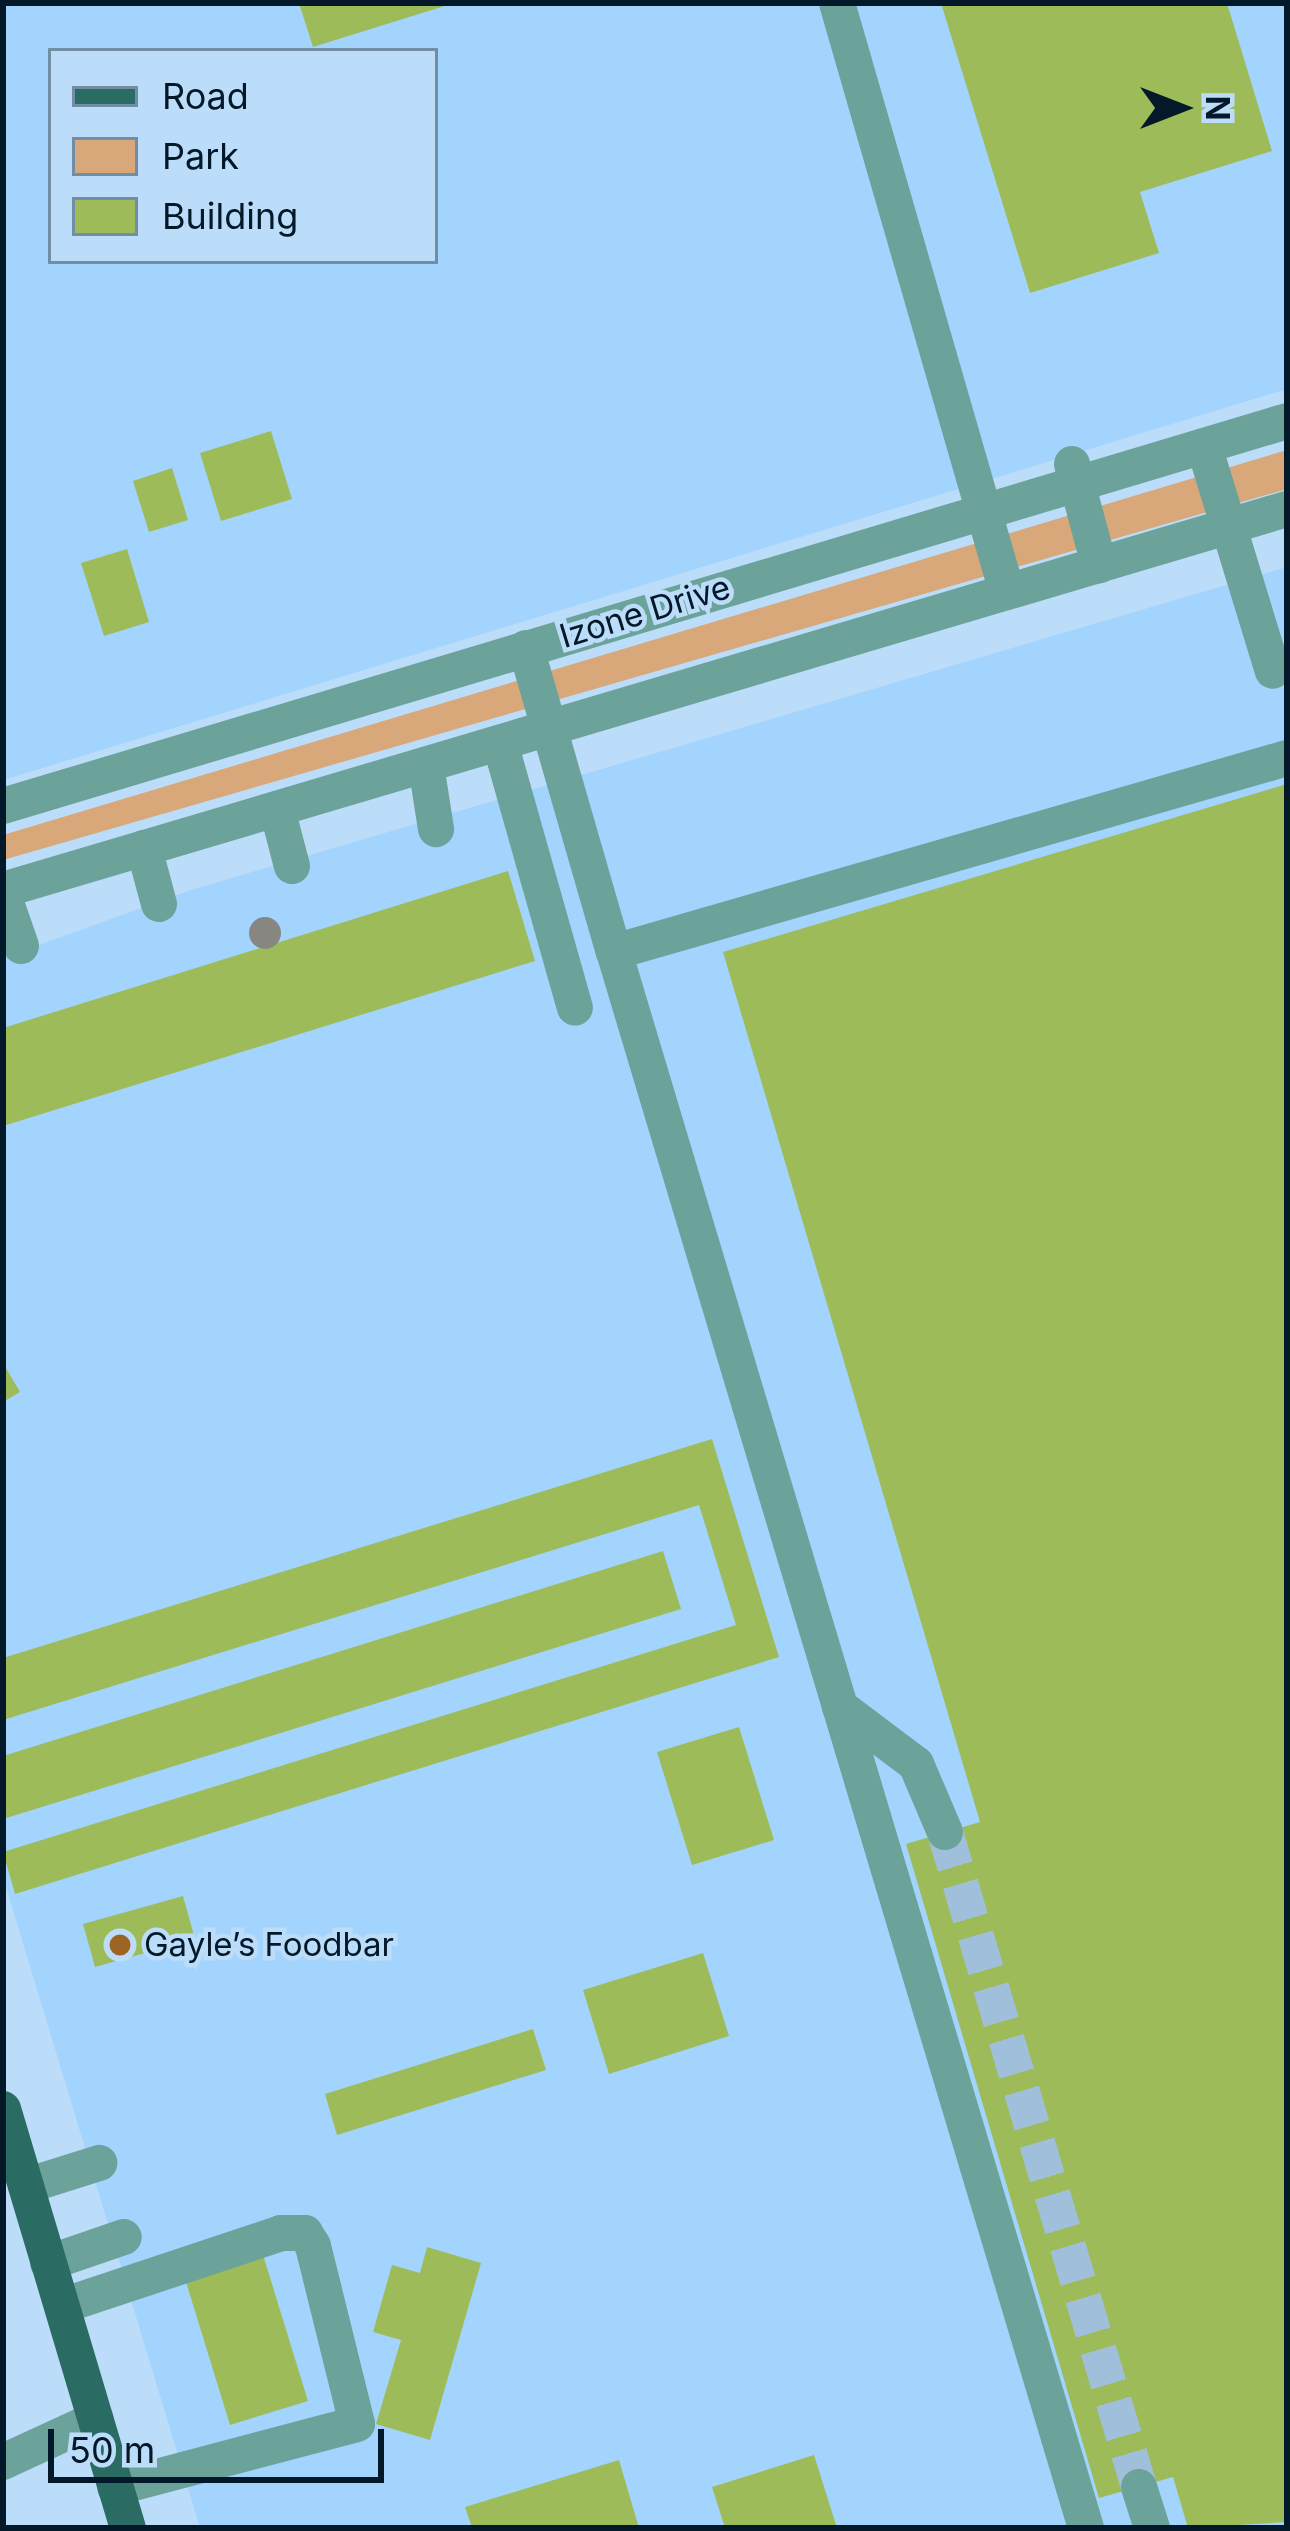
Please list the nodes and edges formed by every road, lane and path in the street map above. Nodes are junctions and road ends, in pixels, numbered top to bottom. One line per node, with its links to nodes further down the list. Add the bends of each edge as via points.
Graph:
1 (837, 3): 6 (street)
2 (1287, 421): 3 (street, Izone Drive)
3 (1204, 446): 4 (street, Izone Drive); 7 (street)
4 (1074, 471): 6 (street, Izone Drive); 8 (street)
5 (1287, 509): 7 (street)
6 (984, 511): 9 (street); 10 (street, Izone Drive)
7 (1229, 526): 8 (street); 11 (street)
8 (1099, 565): 9 (street)
9 (1007, 592): 12 (street)
10 (526, 647): 12 (street); 16 (street, Izone Drive)
11 (1273, 671)
12 (552, 728): 13 (street); 24 (street)
13 (500, 743): 15 (street); 25 (street)
14 (1287, 758): 24 (street)
15 (426, 765): 17 (street); 18 (street)
16 (3, 806)
17 (277, 809): 19 (street); 20 (street)
18 (436, 829)
19 (144, 848): 21 (street); 22 (street)
20 (292, 866)
21 (3, 892): 23 (street)
22 (159, 904)
23 (21, 946)
24 (614, 952): 26 (street)
25 (575, 1008)
26 (841, 1708): 27 (street, via 916,1764); 39 (street)
27 (945, 1832)
28 (3, 2109): 30 (main road)
29 (99, 2163): 30 (street)
30 (26, 2186): 32 (main road)
31 (124, 2236): 32 (street)
32 (49, 2263): 33 (main road)
33 (62, 2306): 34 (main road); 37 (street, via 281,2233 304,2233 314,2246 357,2424)
34 (96, 2420): 35 (street); 37 (main road)
35 (3, 2462)
36 (1139, 2487): 40 (street)
37 (116, 2488): 38 (main road)
38 (128, 2528)
39 (1086, 2528)
40 (1152, 2528)

